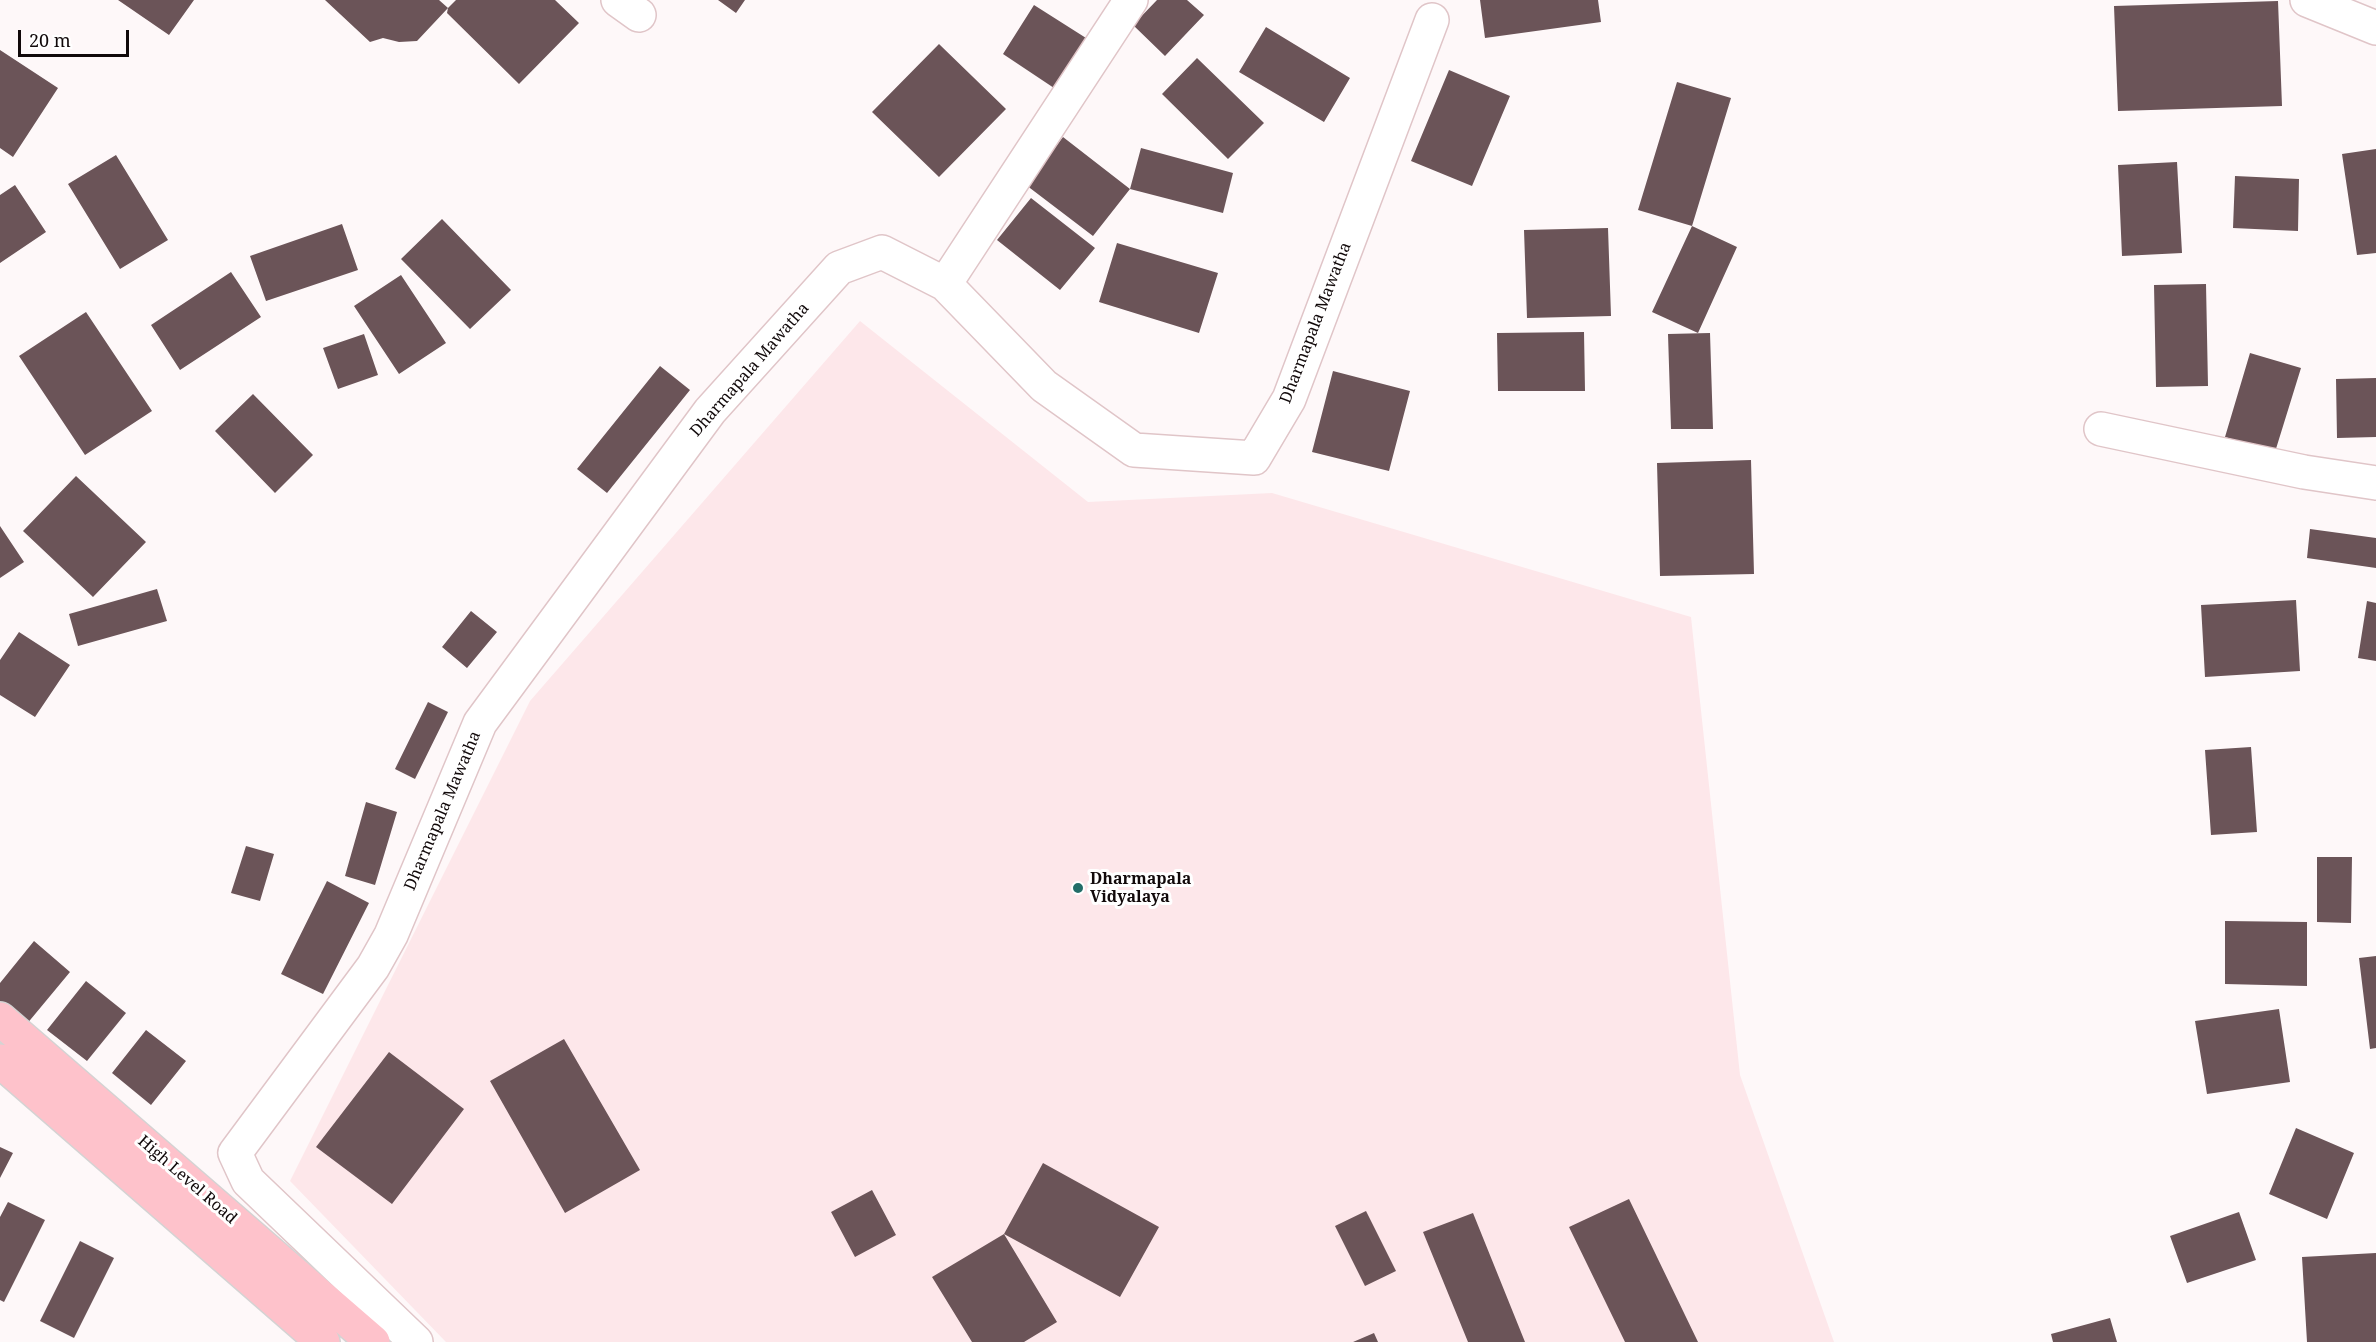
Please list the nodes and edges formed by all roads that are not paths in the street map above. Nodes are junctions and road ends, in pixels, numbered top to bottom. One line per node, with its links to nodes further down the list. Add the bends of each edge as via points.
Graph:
1 (1131, 0): 5 (street)
2 (2307, 0): 4 (street)
3 (1432, 20): 5 (street, Dharmapala Mawatha, via 1289,399 1254,458 1134,450 1044,386)
4 (2376, 28)
5 (945, 284): 12 (street, Dharmapala Mawatha, via 882,252 839,268 710,411 480,723 391,935 373,967 235,1153 248,1180)
6 (2101, 429): 7 (street, via 2304,472)
7 (2376, 483)
8 (0, 1019): 11 (highway, High Level Road)
9 (0, 1061): 10 (highway, High Level Road)
10 (324, 1342)
11 (373, 1342)
12 (416, 1342)

